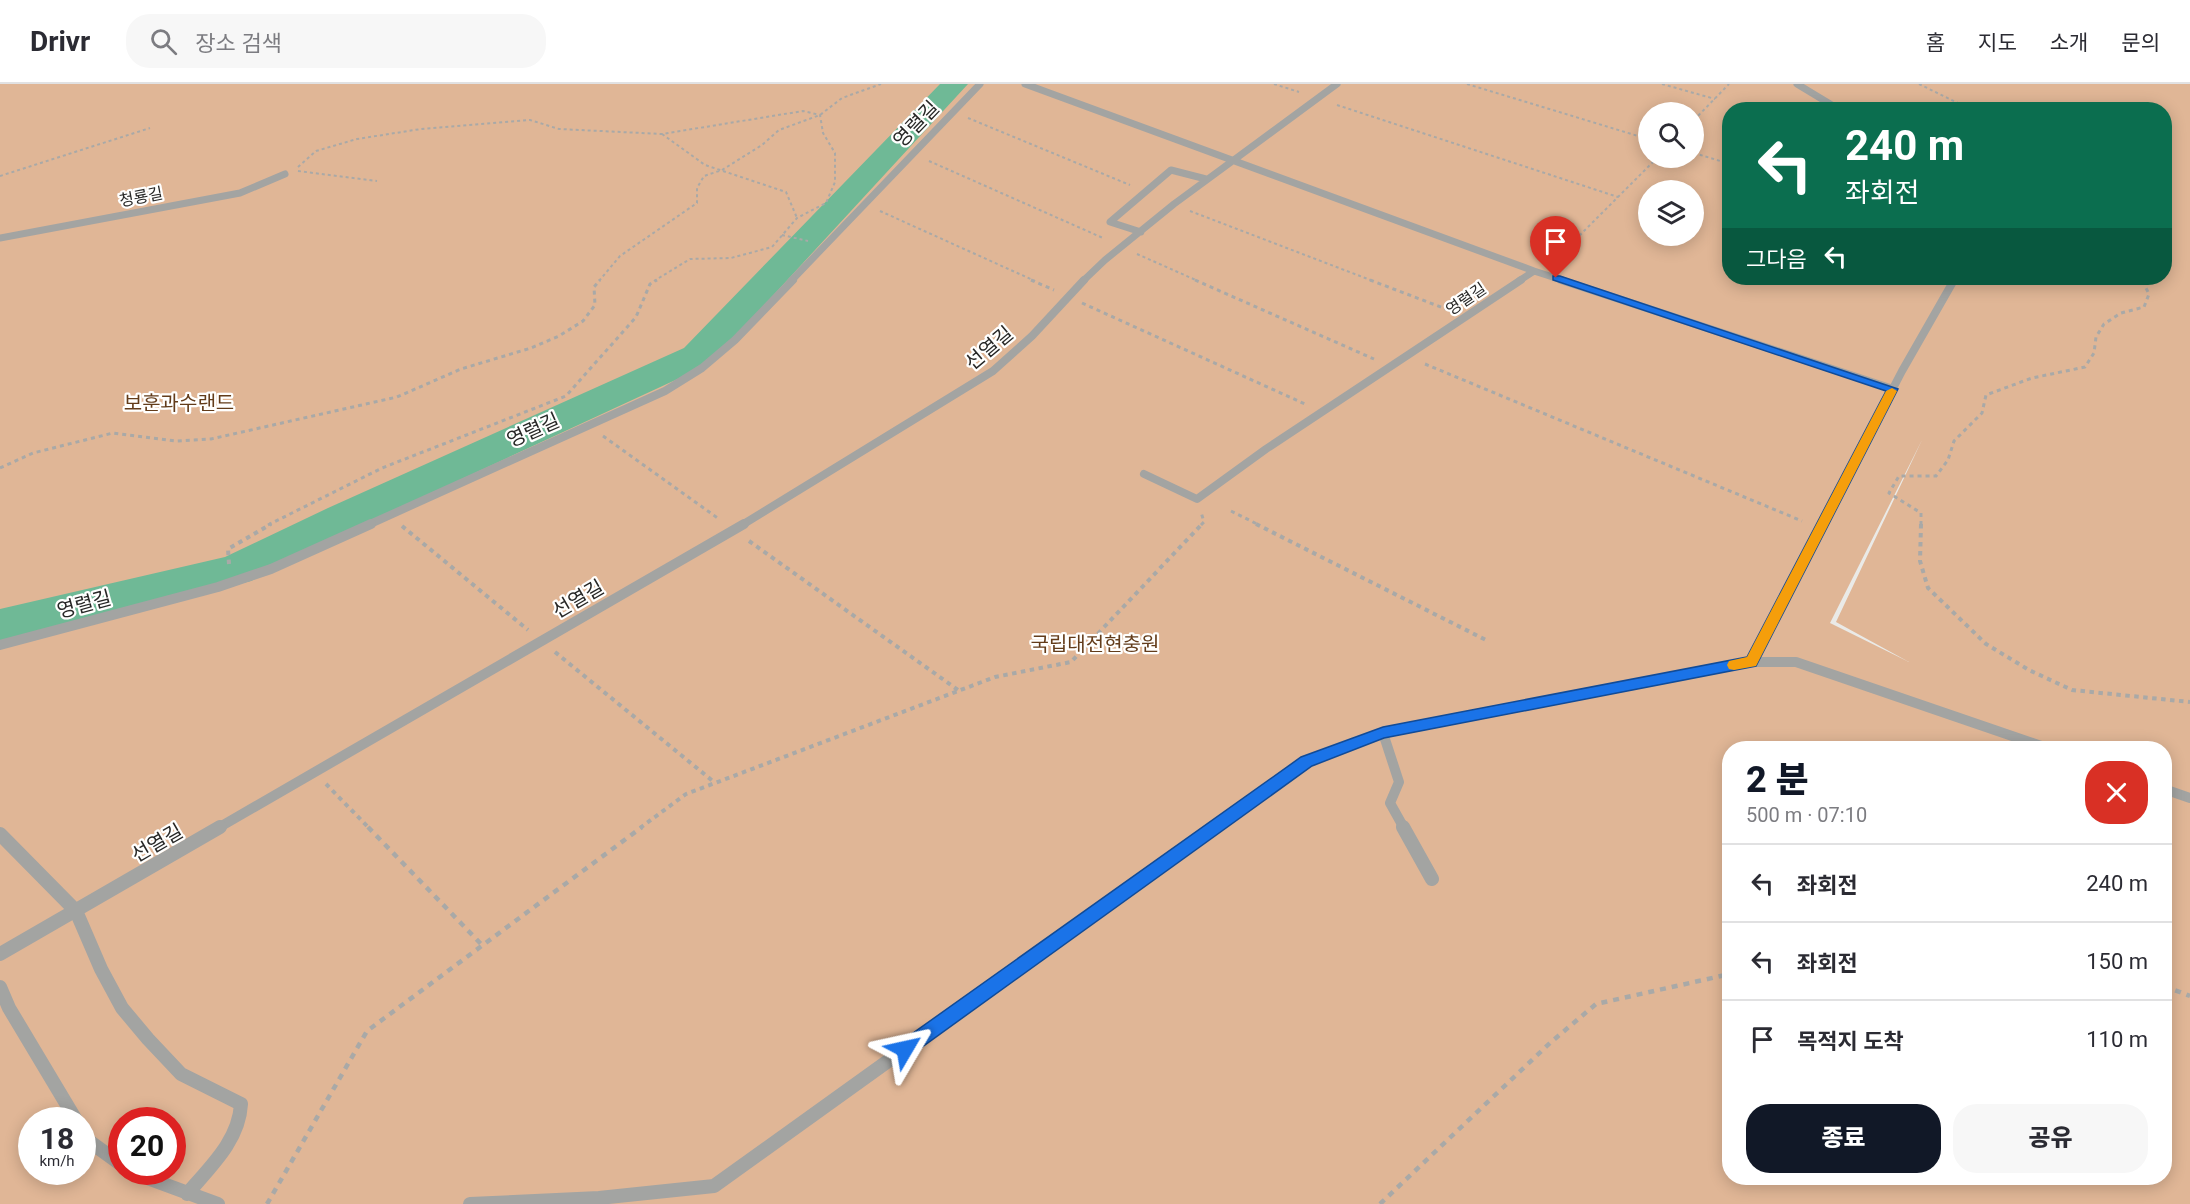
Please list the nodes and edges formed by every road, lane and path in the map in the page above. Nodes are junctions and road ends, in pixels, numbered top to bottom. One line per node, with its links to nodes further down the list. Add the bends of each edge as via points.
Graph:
1 (881, 84): 18 (path, via 842,98)
2 (980, 84): 17 (lane, 영렬길)
3 (1025, 84): 24 (lane, 영렬길)
4 (1274, 84): 11 (path)
5 (1337, 84): 24 (lane)
6 (1467, 84): 21 (path)
7 (1662, 84): 12 (path)
8 (1729, 84): 12 (path)
9 (1797, 84): 13 (lane)
10 (1919, 84): 14 (path)
11 (1304, 94)
12 (1715, 99): 16 (path)
13 (1827, 102)
14 (1954, 102)
15 (1337, 105): 33 (path)
16 (1704, 110)
17 (953, 112): 22 (lane, 영렬길); 32 (path)
18 (820, 115): 20 (path, via 803,111); 27 (path, via 779,130); 36 (path, via 823,134 835,153 835,182 826,203)
19 (150, 128): 29 (path)
20 (662, 134): 27 (path, via 705,165); 31 (path, via 559,129 530,120 421,129 357,139 316,151 294,170)
21 (1638, 136)
22 (912, 154): 34 (lane, 영렬길); 41 (path)
23 (1704, 156): 25 (path)
24 (1231, 159): 30 (lane); 43 (lane, 영렬길)
25 (1722, 162)
26 (1647, 168): 33 (path)
27 (722, 170): 36 (path, via 786,192); 53 (path, via 704,176 697,188 697,203 620,256 594,287 595,304 583,321 559,336 361,407 211,439 176,441 113,433 33,453)
28 (285, 174): 39 (lane, 청룡길, via 240,193)
29 (0, 176)
30 (1206, 179): 32 (lane, via 1171,170); 35 (lane)
31 (377, 181)
32 (1147, 192): 37 (lane, via 1110,222)
33 (1618, 197): 42 (path)
34 (864, 204): 46 (path); 52 (lane, 영렬길, via 735,340 702,368 665,391)
35 (1172, 205): 37 (lane); 47 (path)
36 (797, 218): 38 (path)
37 (1141, 232): 41 (lane, 선열길)
38 (782, 235): 40 (path); 59 (path, via 772,247 731,258 690,259 650,285 636,317 566,396 382,468 297,509 228,549)
39 (0, 238)
40 (813, 242)
41 (1120, 246): 46 (lane, 선열길); 49 (path)
42 (1550, 266)
43 (1534, 271): 47 (lane, 영렬길); 50 (lane)
44 (1951, 285): 50 (lane)
45 (2144, 285): 64 (path, via 2149,294 2144,307 2121,313 2104,324 2085,367 2040,376 1986,395 1982,412 1954,441 1948,460 1936,476 1899,476 1889,493 1921,513 1920,561 1928,588 1986,644 2072,690)
46 (1069, 297): 51 (path); 58 (lane, 선열길, via 1000,366 967,389)
47 (1467, 317): 49 (lane, 영렬길)
48 (1421, 363): 57 (path)
49 (1391, 366): 51 (lane, 영렬길)
50 (1893, 389): 62 (lane)
51 (1322, 412): 55 (lane, 영렬길)
52 (588, 425): 58 (path); 61 (lane, 영렬길, via 271,569 218,587)
53 (0, 468)
54 (1144, 474): 55 (lane)
55 (1197, 499): 63 (path, via 1204,522 1071,662 995,677)
56 (1231, 511): 60 (path)
57 (1802, 521)
58 (734, 530): 63 (path); 67 (lane, 선열길)
59 (229, 564)
60 (1486, 640)
61 (0, 645)
62 (1751, 662): 65 (lane); 66 (lane, via 1796,662)
63 (958, 691): 73 (path, via 686,794)
64 (2190, 702)
65 (1383, 733): 71 (lane, via 1399,782 1390,803); 84 (lane, via 1306,761 714,1186 599,1198)
66 (2027, 741)
67 (314, 772): 72 (lane, 선열길); 73 (path)
68 (2172, 792): 69 (lane)
69 (2190, 798)
70 (0, 834): 72 (lane)
71 (1432, 879)
72 (76, 910): 74 (lane, 선열길); 81 (lane, via 101,969 128,1016 181,1074 241,1104 240,1122 221,1155)
73 (482, 945): 83 (path, via 367,1031)
74 (0, 954)
75 (1722, 976): 85 (path, via 1596,1004)
76 (0, 987): 79 (lane)
77 (2172, 989): 78 (path)
78 (2190, 996)
79 (68, 1107)
80 (164, 1185): 81 (lane)
81 (187, 1194): 82 (lane)
82 (218, 1204)
83 (267, 1204)
84 (470, 1204)
85 (1380, 1204)

